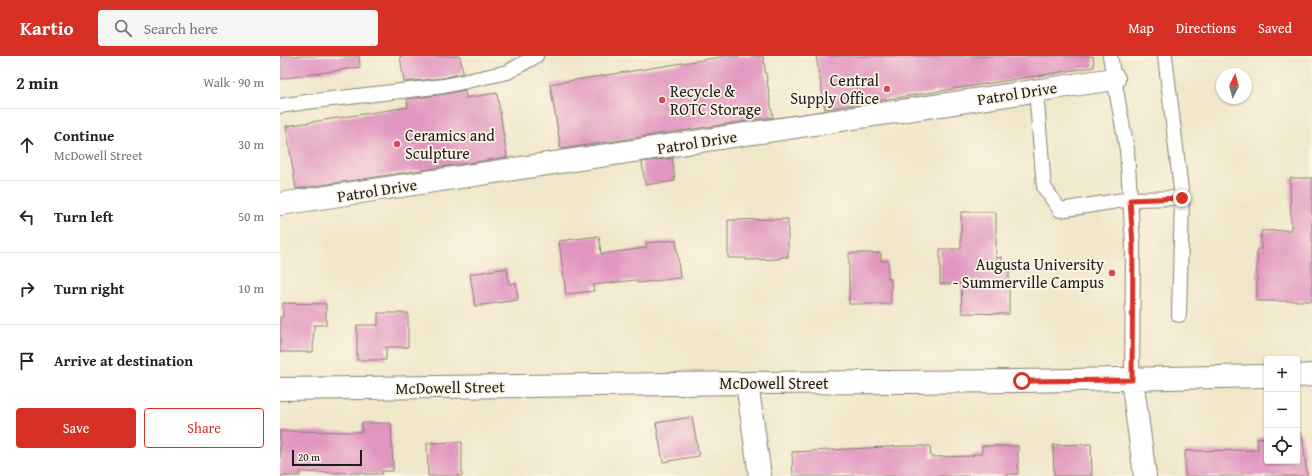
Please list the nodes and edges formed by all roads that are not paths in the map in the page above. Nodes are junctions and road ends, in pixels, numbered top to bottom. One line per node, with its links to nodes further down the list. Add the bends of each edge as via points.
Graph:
1 (536, 56): 6 (lane, via 508,72 444,86)
2 (1110, 56): 4 (lane)
3 (1165, 56): 7 (lane)
4 (1114, 79): 5 (street, Patrol Drive); 8 (lane, via 1128,150)
5 (1036, 91): 8 (lane, via 1044,187 1060,210); 9 (street, Patrol Drive)
6 (280, 106)
7 (1182, 198): 8 (lane); 10 (lane)
8 (1130, 200): 14 (lane, via 1133,245)
9 (280, 204)
10 (1179, 315)
11 (1312, 375): 13 (street)
12 (1264, 376): 14 (street, McDowell Street)
13 (1300, 376)
14 (1132, 380): 15 (street, McDowell Street); 18 (street)
15 (746, 383): 16 (street, McDowell Street); 17 (street)
16 (280, 389)
17 (760, 476)
18 (1145, 476)

